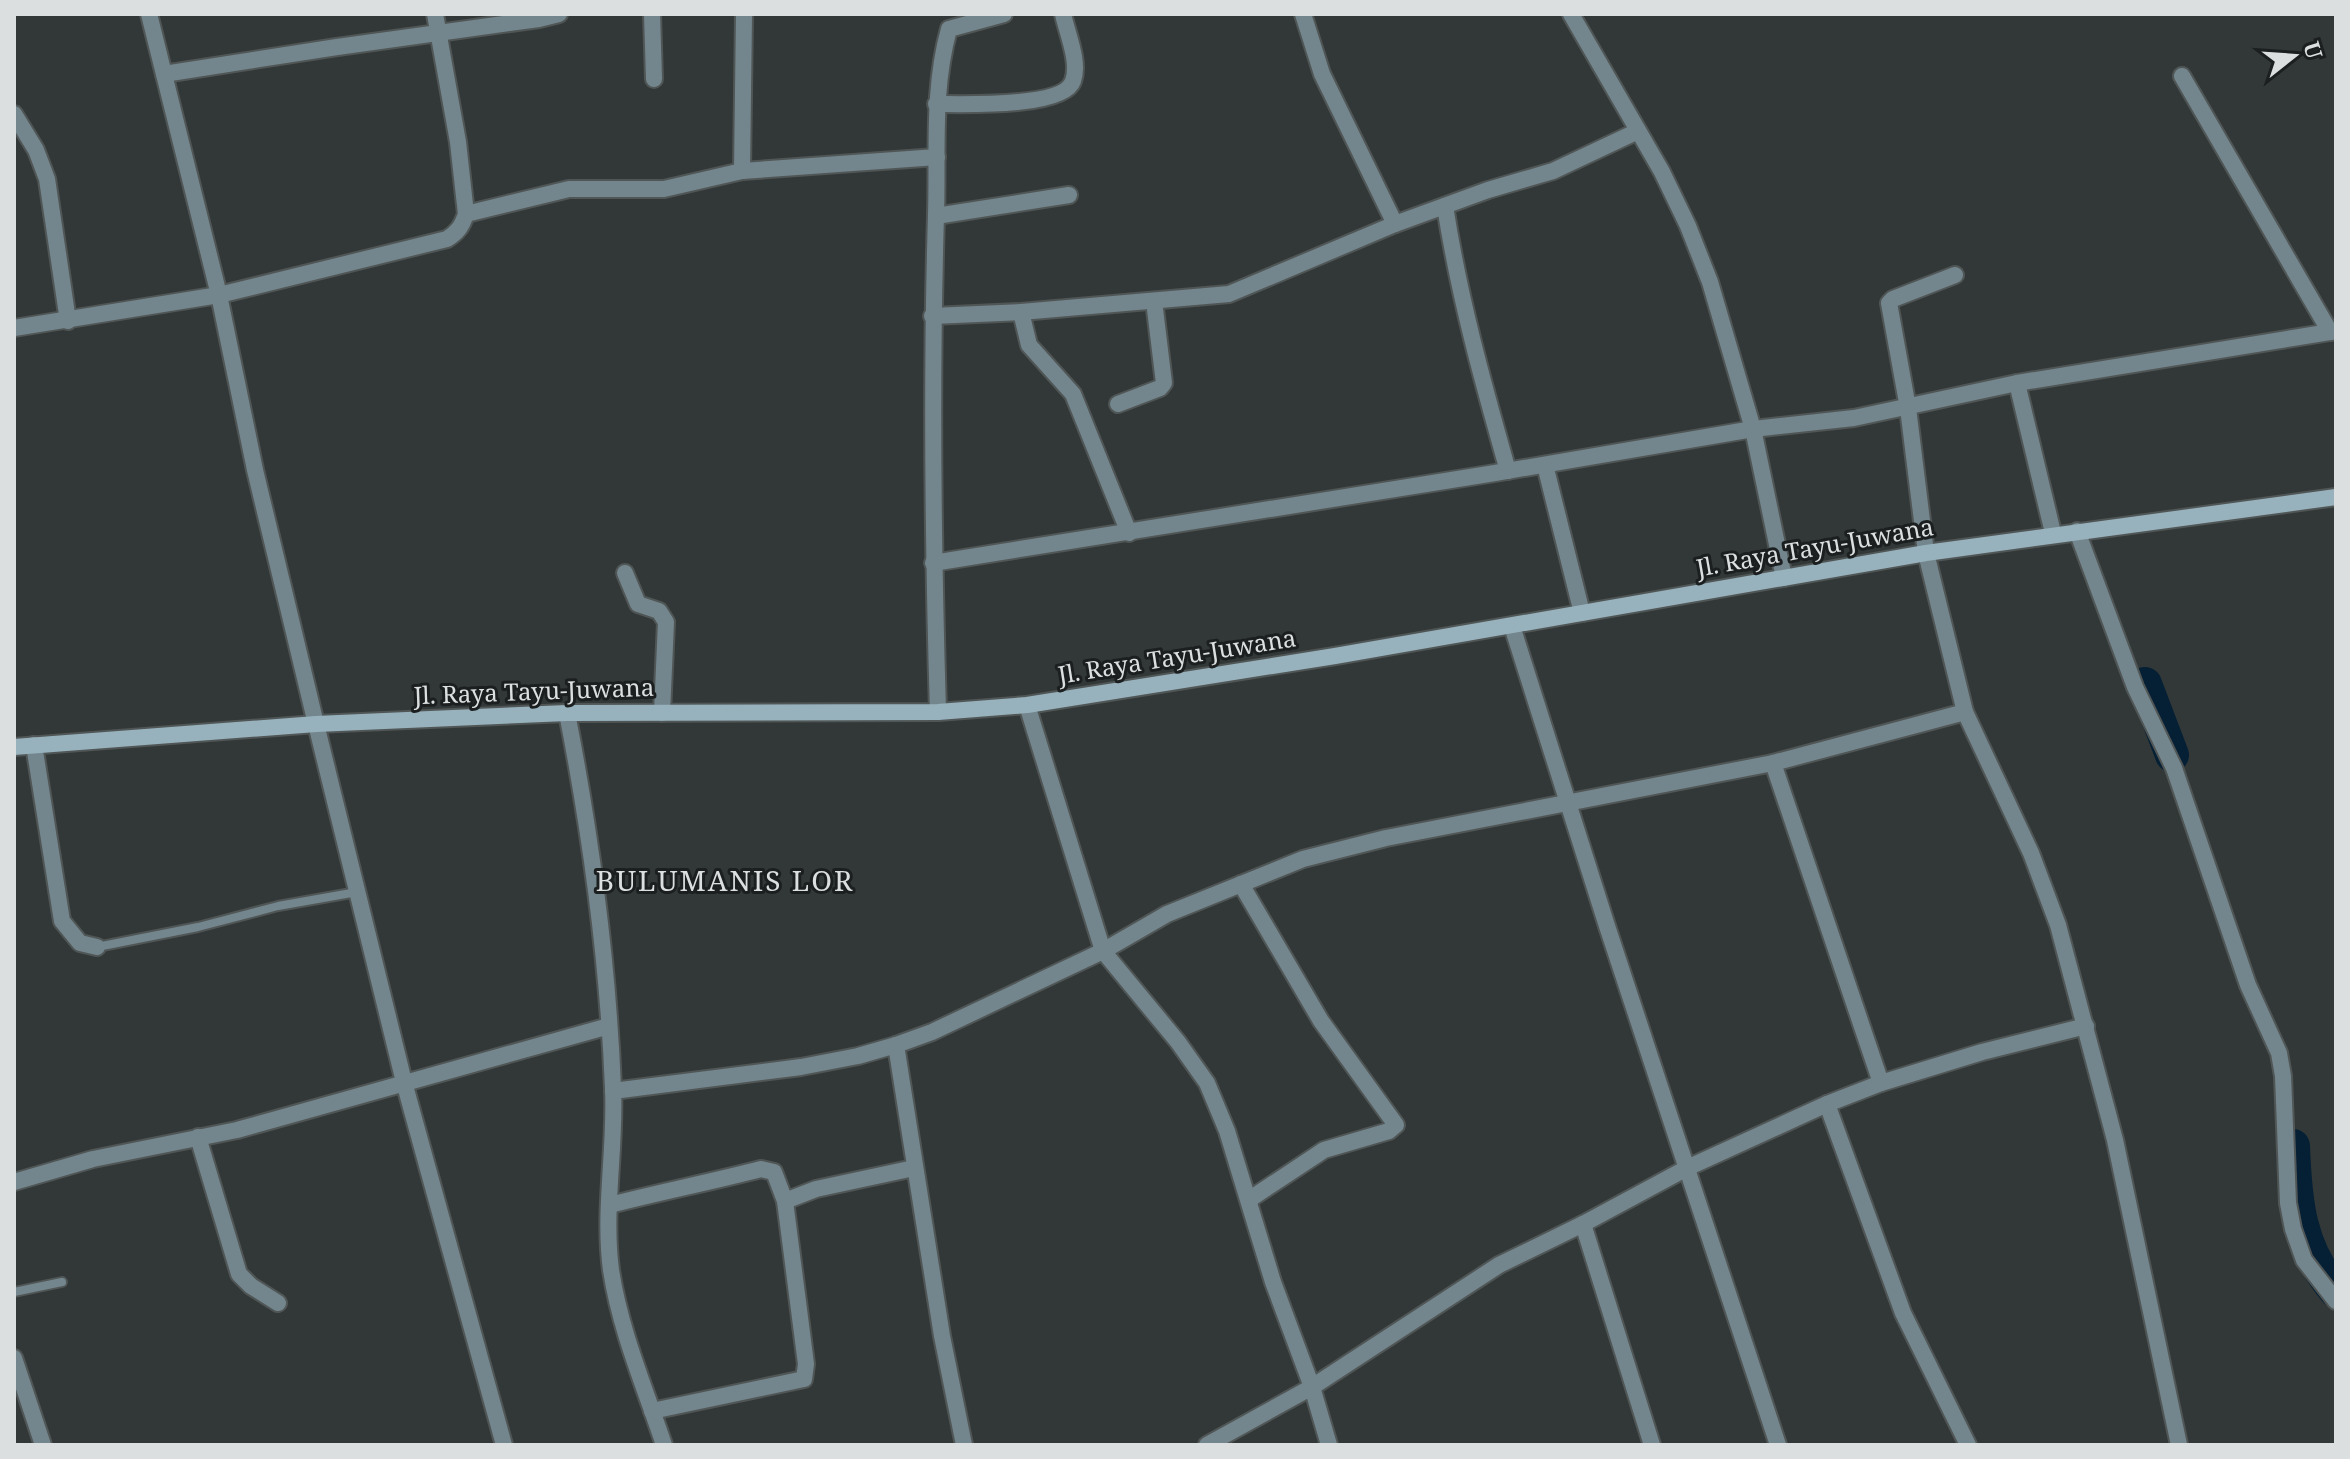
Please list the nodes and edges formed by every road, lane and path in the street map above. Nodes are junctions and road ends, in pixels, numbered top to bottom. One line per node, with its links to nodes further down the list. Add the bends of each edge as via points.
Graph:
1 (149, 14): 12 (street)
2 (435, 14): 11 (street)
3 (559, 14): 11 (street)
4 (652, 14): 14 (street)
5 (744, 14): 19 (street)
6 (1004, 14): 10 (street)
7 (1063, 14): 15 (street, via 1075,64 1070,88 1026,101)
8 (1303, 14): 24 (street, via 1322,74)
9 (1571, 14): 17 (street)
10 (946, 21): 15 (street)
11 (439, 33): 12 (street); 22 (street)
12 (164, 74): 26 (street)
13 (2182, 76): 32 (street)
14 (654, 79)
15 (936, 104): 18 (street)
16 (14, 114): 30 (street, via 47,179)
17 (1638, 131): 21 (street, via 1553,171); 36 (street, via 1675,199 1710,282)
18 (937, 157): 19 (street); 23 (street)
19 (742, 171): 22 (street, via 664,189 569,189)
20 (1069, 195): 23 (street)
21 (1445, 206): 24 (street); 38 (street, via 1478,367)
22 (466, 214): 26 (street, via 460,230 447,239)
23 (936, 216): 29 (street)
24 (1395, 224): 27 (street, via 1229,294)
25 (1955, 275): 35 (street, via 1889,303)
26 (219, 295): 30 (street); 54 (street)
27 (1154, 301): 28 (street); 34 (street, via 1165,381 1160,388)
28 (1021, 312): 29 (street); 41 (street, via 1029,345 1073,394)
29 (932, 316): 44 (street)
30 (68, 321): 31 (street)
31 (14, 328)
32 (2333, 332): 33 (street)
33 (2017, 383): 35 (street); 42 (street)
34 (1118, 404)
35 (1908, 408): 36 (street); 43 (street)
36 (1753, 429): 37 (street); 46 (street)
37 (1545, 465): 38 (street); 47 (street)
38 (1508, 471): 41 (street)
39 (2336, 497): 40 (main road, Jl. Raya Tayu-Juwana)
40 (2077, 531): 42 (main road, Jl. Raya Tayu-Juwana); 80 (street, via 2135,687 2174,768 2248,985 2279,1053 2293,1229 2304,1260)
41 (1129, 533): 44 (street)
42 (2053, 533): 43 (main road, Jl. Raya Tayu-Juwana)
43 (1926, 553): 46 (main road, Jl. Raya Tayu-Juwana); 51 (street)
44 (933, 563): 50 (street)
45 (625, 573): 53 (street, via 638,604 659,611 666,622)
46 (1784, 578): 47 (main road, Jl. Raya Tayu-Juwana)
47 (1582, 613): 48 (main road, Jl. Raya Tayu-Juwana)
48 (1512, 626): 49 (main road, Jl. Raya Tayu-Juwana); 58 (street)
49 (1027, 705): 50 (main road, Jl. Raya Tayu-Juwana); 62 (street)
50 (938, 712): 53 (main road, Jl. Raya Tayu-Juwana)
51 (1965, 712): 57 (street); 64 (street, via 2031,853)
52 (567, 713): 53 (main road, Jl. Raya Tayu-Juwana); 54 (main road, Jl. Raya Tayu-Juwana); 63 (street, via 605,959)
53 (662, 713)
54 (316, 724): 55 (main road, Jl. Raya Tayu-Juwana); 60 (street)
55 (34, 745): 56 (main road, Jl. Raya Tayu-Juwana); 61 (street, via 62,921 80,943)
56 (14, 747)
57 (1773, 763): 58 (street); 67 (street)
58 (1568, 802): 59 (street, via 1358,845 1303,859); 72 (street)
59 (1241, 884): 62 (street, via 1167,914); 74 (street, via 1321,1021 1396,1125 1324,1150)
60 (358, 892): 61 (lane); 66 (street)
61 (97, 947)
62 (1103, 951): 65 (street); 74 (street, via 1207,1083)
63 (609, 1026): 66 (street); 68 (street)
64 (2086, 1026): 67 (street); 94 (street, via 2119,1154)
65 (896, 1045): 68 (street, via 801,1067); 71 (street)
66 (404, 1082): 70 (street); 86 (street)
67 (1881, 1083): 69 (street)
68 (613, 1091): 76 (street)
69 (1827, 1104): 72 (street); 93 (street, via 1903,1313)
70 (198, 1137): 73 (street); 81 (street, via 239,1274)
71 (914, 1168): 75 (street); 88 (street)
72 (1687, 1168): 77 (street); 92 (street)
73 (14, 1182)
74 (1250, 1199): 83 (street, via 1273,1282)
75 (785, 1201): 76 (street, via 774,1172 761,1169); 84 (street, via 804,1379)
76 (610, 1205): 84 (street, via 608,1238 618,1307)
77 (1583, 1224): 83 (street, via 1499,1265); 91 (street)
78 (62, 1282): 79 (lane)
79 (14, 1292)
80 (2336, 1301)
81 (278, 1303)
82 (14, 1358): 85 (street)
83 (1312, 1387): 89 (street); 90 (street)
84 (652, 1411): 87 (street)
85 (43, 1445)
86 (504, 1445)
87 (664, 1445)
88 (964, 1445)
89 (1207, 1445)
90 (1329, 1445)
91 (1652, 1445)
92 (1778, 1445)
93 (1968, 1445)
94 (2179, 1445)

